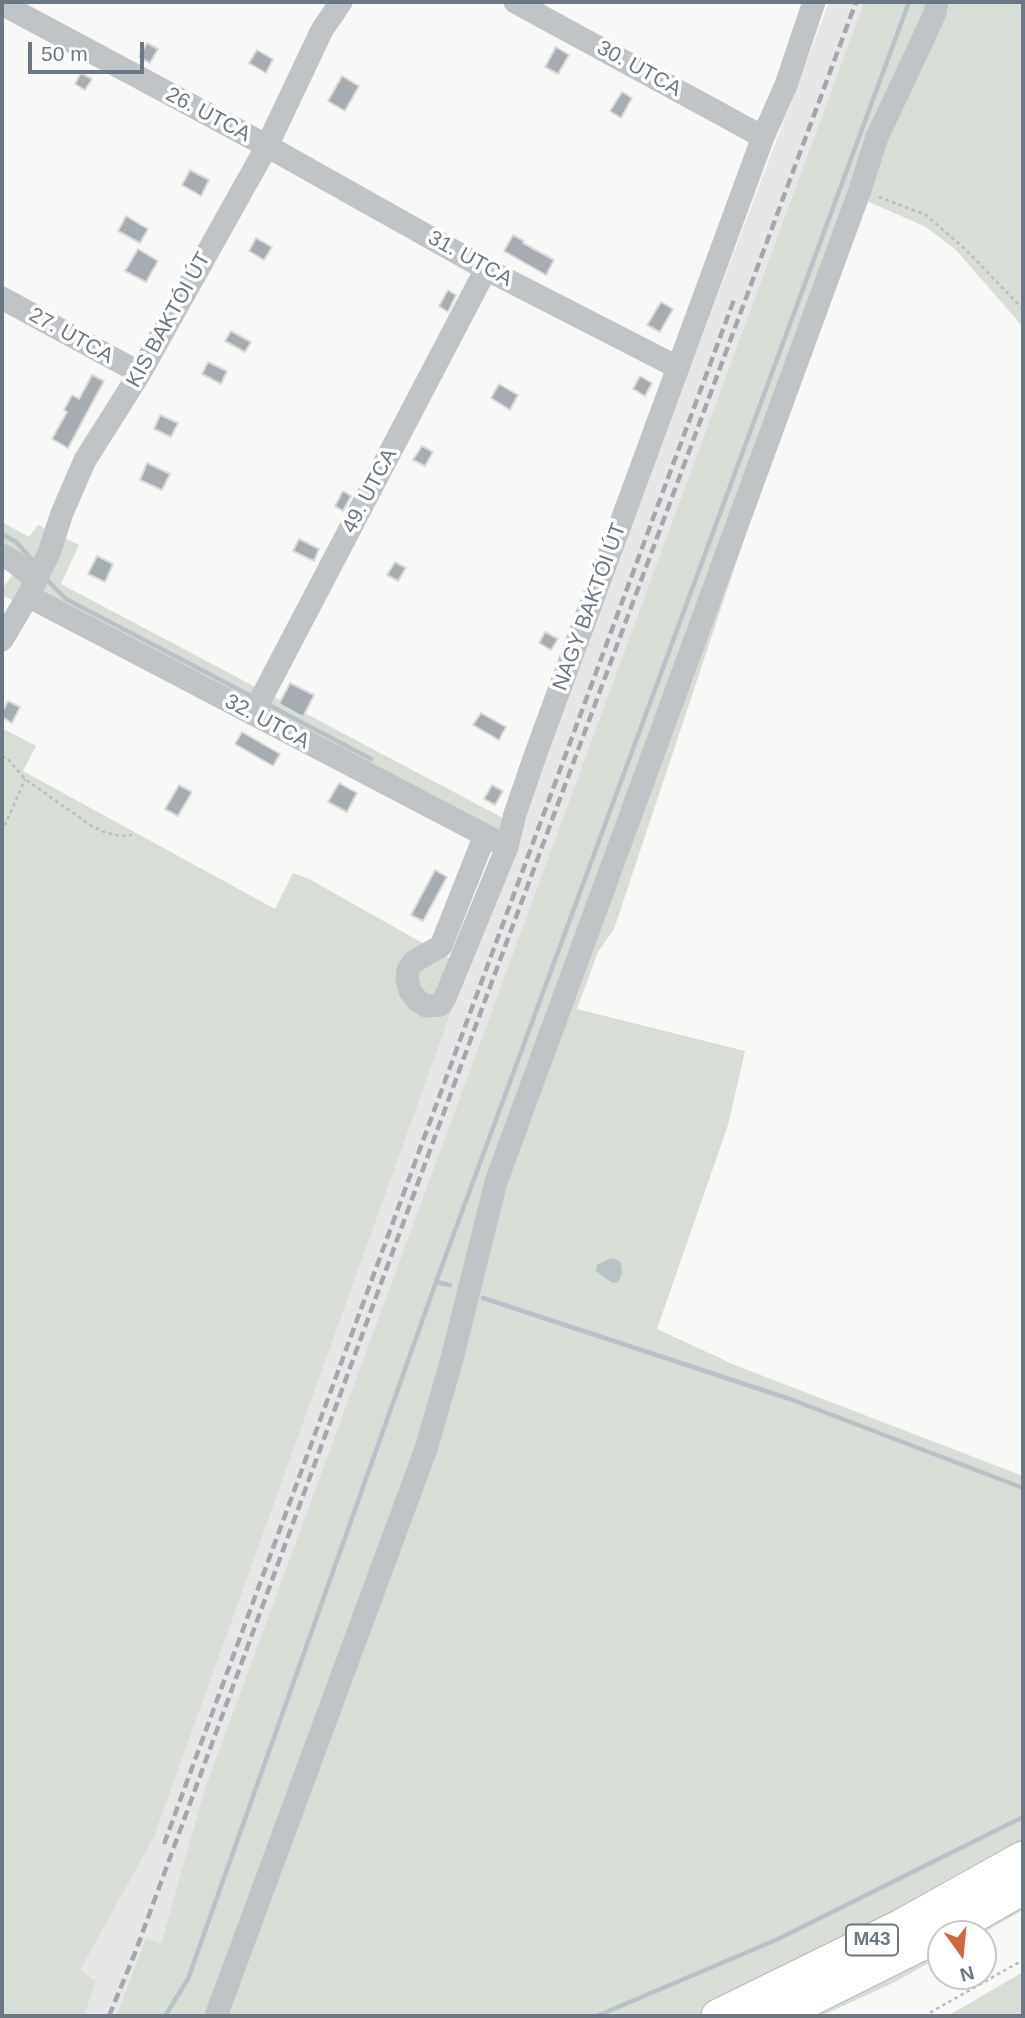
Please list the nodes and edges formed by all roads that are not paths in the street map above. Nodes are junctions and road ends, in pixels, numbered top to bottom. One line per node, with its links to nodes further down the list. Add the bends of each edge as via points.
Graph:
1 (341, 2): 7 (street, KIS BAKTÓI ÚT, via 322,30)
2 (515, 2): 6 (street, 30. UTCA)
3 (814, 2): 6 (street, NAGY BAKTÓI ÚT)
4 (937, 2): 22 (street, via 877,137 496,1182 426,1449)
5 (2, 4): 7 (street, 26. UTCA)
6 (763, 137): 10 (street, NAGY BAKTÓI ÚT)
7 (267, 146): 8 (street, 31. UTCA); 11 (street, KIS BAKTÓI ÚT)
8 (486, 269): 10 (street, 31. UTCA); 15 (street, 49. UTCA)
9 (2, 298): 11 (street, 27. UTCA)
10 (677, 367): 17 (street, NAGY BAKTÓI ÚT, via 536,752)
11 (140, 373): 13 (street, KIS BAKTÓI ÚT, via 85,460)
12 (2, 555): 13 (street, 32. UTCA, via 13,561)
13 (32, 588): 14 (street, KIS BAKTÓI ÚT); 15 (street, 32. UTCA)
14 (2, 640)
15 (253, 714): 16 (street, 32. UTCA)
16 (485, 835): 17 (street, 32. UTCA); 17 (street, NAGY BAKTÓI ÚT, via 441,946 413,962 408,970 410,991 426,1006 440,1005 445,998)
17 (507, 847)
18 (1023, 1858): 23 (highway, M43, via 901,1926)
19 (1023, 1888): 20 (highway, M43)
20 (966, 1920)
21 (927, 1941): 24 (highway, M43)
22 (216, 2016)
23 (718, 2016)
24 (777, 2016)

